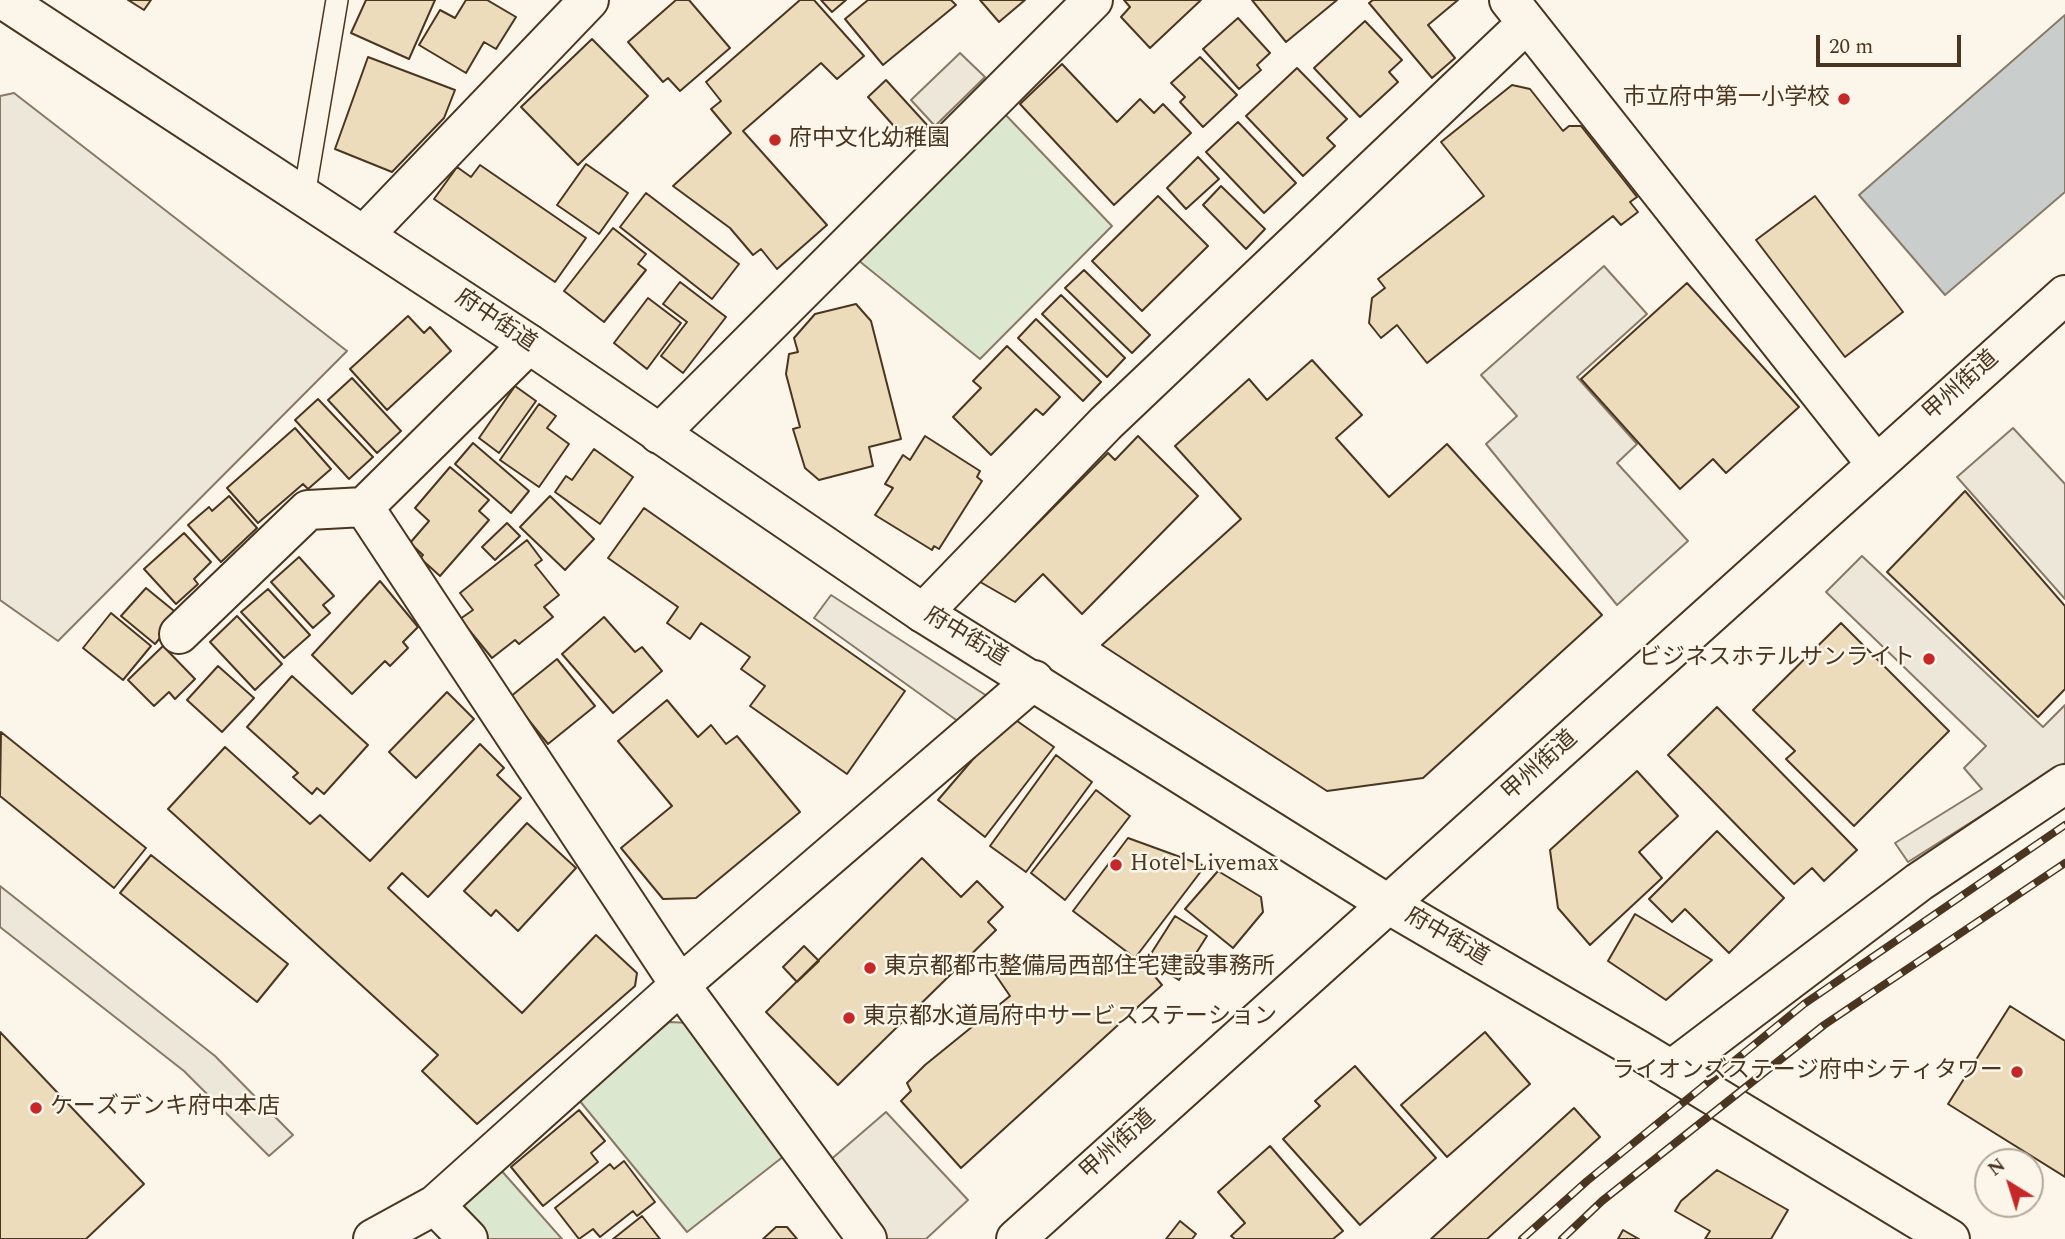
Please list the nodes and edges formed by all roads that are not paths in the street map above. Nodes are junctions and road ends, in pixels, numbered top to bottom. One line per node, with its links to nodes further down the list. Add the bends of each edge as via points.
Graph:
1 (4, 0): 6 (main road, 府中街道)
2 (338, 0): 6 (lane)
3 (589, 0): 7 (main road)
4 (1093, 0): 10 (main road)
5 (1518, 12): 11 (main road); 13 (main road, via 1106,423)
6 (304, 195): 7 (main road, 府中街道)
7 (364, 235): 9 (main road, 府中街道)
8 (2065, 295): 11 (main road, 甲州街道)
9 (529, 344): 10 (main road, 府中街道); 12 (main road)
10 (659, 434): 13 (main road, 府中街道)
11 (1876, 464): 17 (main road, 甲州街道)
12 (364, 507): 14 (main road, via 308,510); 18 (main road)
13 (923, 613): 15 (main road, 府中街道)
14 (179, 634)
15 (1034, 680): 17 (main road, 府中街道); 18 (main road)
16 (2065, 784): 19 (main road, via 1919,882)
17 (1388, 904): 19 (main road, 府中街道); 24 (main road, 甲州街道)
18 (680, 985): 20 (main road); 23 (main road)
19 (1671, 1070): 25 (main road, 府中街道)
20 (435, 1205): 21 (main road); 22 (main road)
21 (373, 1239)
22 (468, 1239)
23 (867, 1239)
24 (1016, 1239)
25 (1950, 1239)

